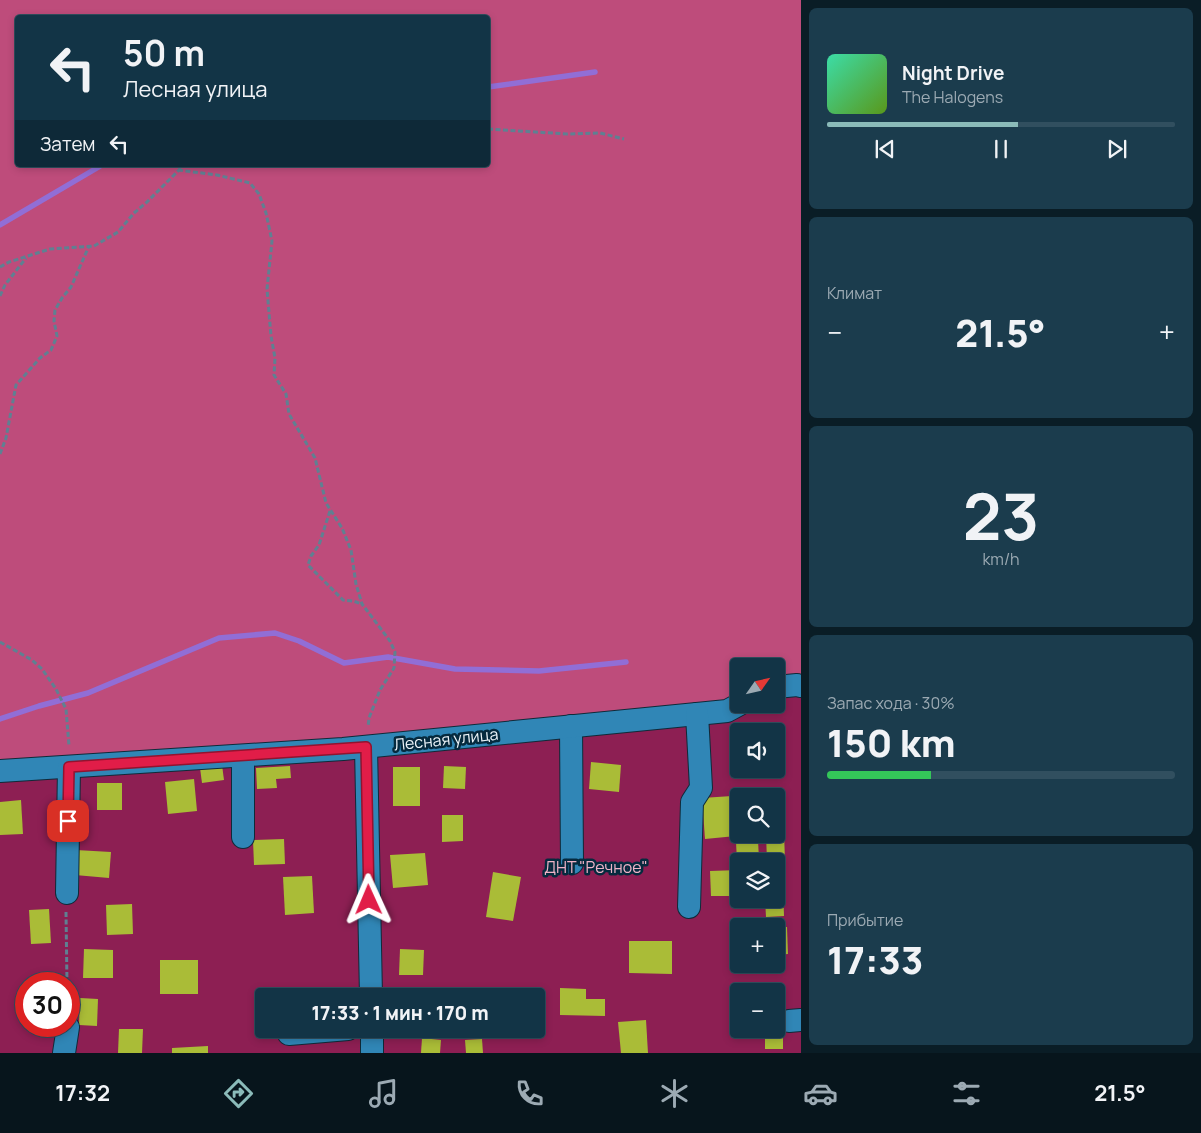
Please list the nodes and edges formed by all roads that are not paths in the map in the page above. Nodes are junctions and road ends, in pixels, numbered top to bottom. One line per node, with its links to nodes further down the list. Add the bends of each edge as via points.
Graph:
1 (785, 686): 2 (street)
2 (801, 686)
3 (730, 710): 4 (street, Лесная улица)
4 (697, 714): 5 (street, Лесная улица); 13 (street, via 701,788 692,802)
5 (571, 726): 6 (street, Лесная улица); 11 (street)
6 (366, 747): 7 (street, Лесная улица); 14 (street)
7 (243, 756): 8 (street, Лесная улица); 10 (street)
8 (69, 767): 9 (street, Лесная улица); 12 (street)
9 (0, 771)
10 (243, 837)
11 (572, 863)
12 (67, 893)
13 (689, 907)
14 (371, 988)
15 (66, 1037): 17 (street)
16 (372, 1038): 18 (street)
17 (64, 1053)
18 (372, 1053)

